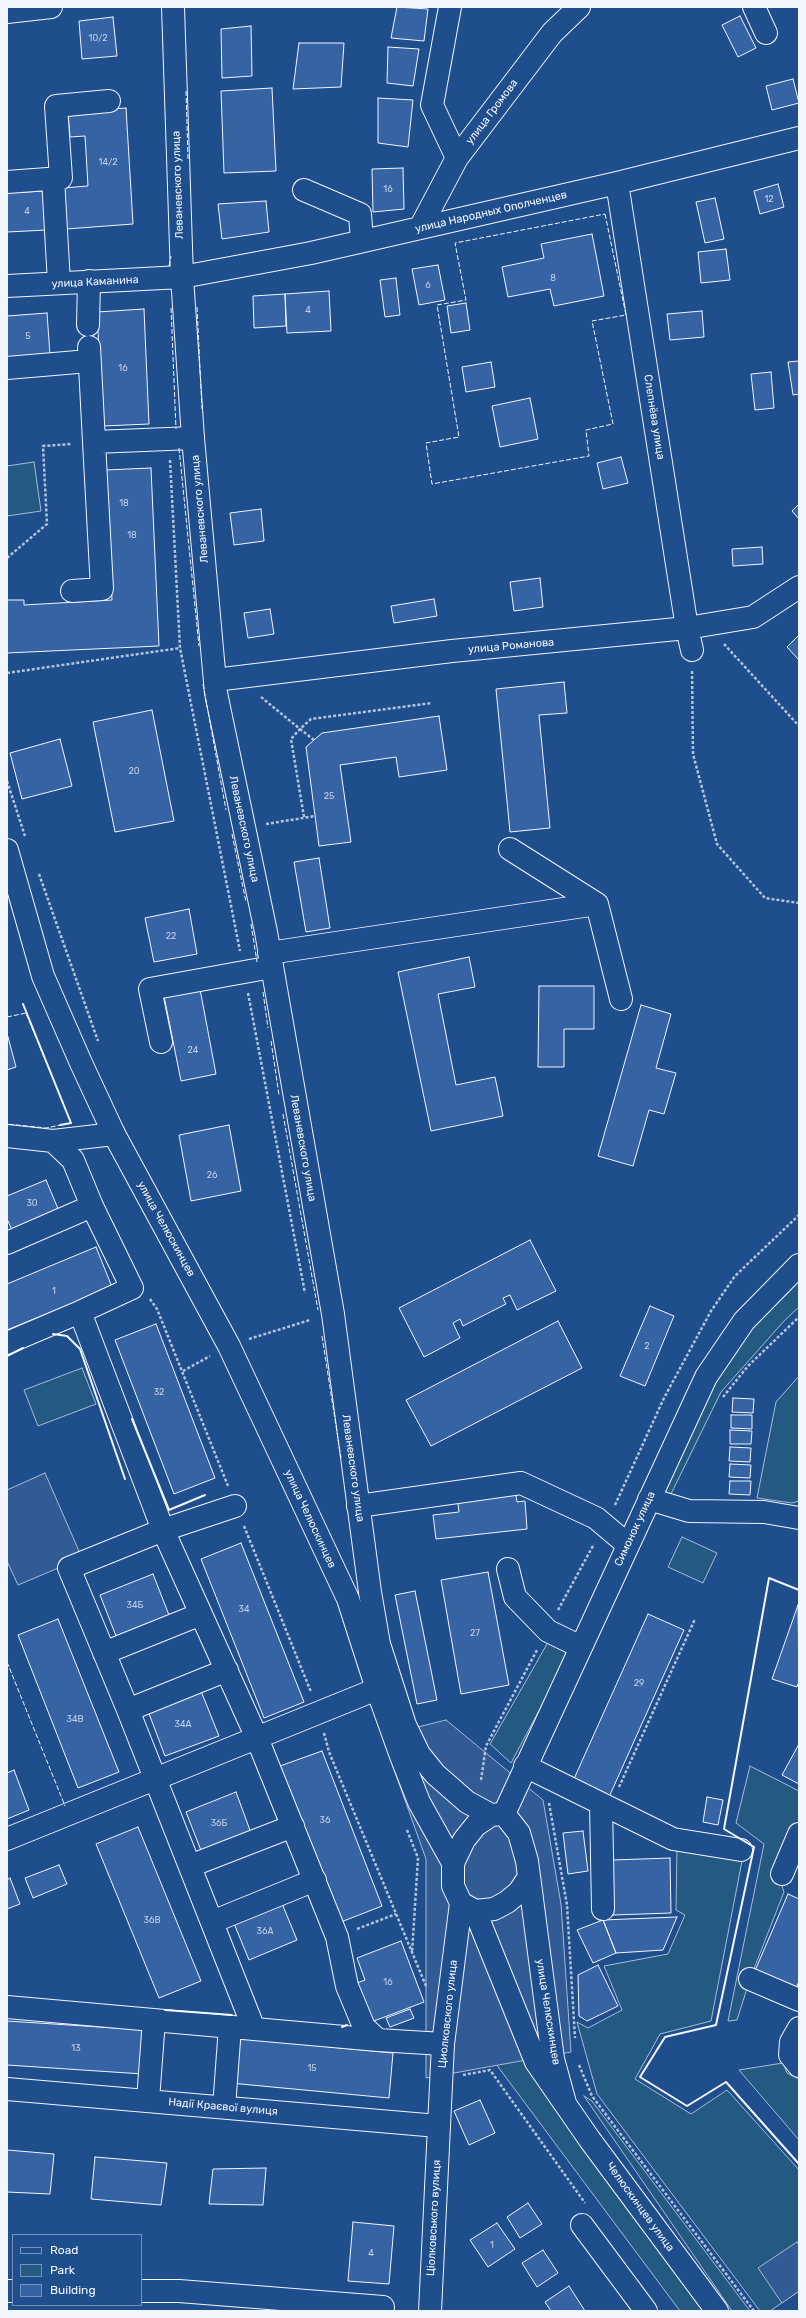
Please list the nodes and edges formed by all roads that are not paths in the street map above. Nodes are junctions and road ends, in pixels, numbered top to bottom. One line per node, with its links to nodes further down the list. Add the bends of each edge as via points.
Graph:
1 (51, 7): 7 (main road)
2 (172, 7): 19 (main road, Леваневского улица)
3 (450, 7): 12 (main road, via 432,104)
4 (556, 7): 8 (main road)
5 (579, 7): 8 (main road, улица Громова)
6 (754, 7): 9 (main road)
7 (7, 12)
8 (552, 33): 12 (main road, улица Громова)
9 (766, 33)
10 (109, 101): 13 (main road, via 56,106 60,178)
11 (799, 138): 15 (main road, улица Народных Ополченцев)
12 (457, 158): 17 (main road, улица Громова)
13 (53, 178): 14 (main road); 21 (main road)
14 (7, 182)
15 (617, 183): 17 (main road, улица Народных Ополченцев); 29 (main road, Слепнёва улица)
16 (304, 190): 18 (main road, via 360,214)
17 (420, 228): 18 (main road, улица Народных Ополченцев)
18 (362, 241): 19 (main road, улица Народных Ополченцев)
19 (182, 277): 20 (main road, улица Каманина); 25 (main road, Леваневского улица)
20 (89, 281): 21 (main road, улица Каманина); 23 (main road)
21 (59, 283): 22 (main road, улица Каманина)
22 (7, 286)
23 (88, 325)
24 (7, 368): 26 (main road, via 89,354)
25 (193, 438): 26 (main road); 31 (main road, Леваневского улица)
26 (94, 442): 28 (main road, via 102,589)
27 (799, 587): 29 (main road, улица Романова, via 753,617)
28 (72, 591)
29 (687, 628): 30 (main road, Слепнёва улица); 31 (main road, улица Романова, via 452,651)
30 (692, 650)
31 (225, 678): 35 (main road, Леваневского улица, via 216,693)
32 (510, 849): 34 (main road)
33 (7, 850): 38 (main road, улица Челюскинцев, via 43,976)
34 (597, 904): 35 (main road); 36 (main road)
35 (270, 960): 37 (main road, via 150,989); 48 (main road, Леваневского улица, via 333,1314)
36 (621, 999)
37 (161, 1042)
38 (114, 1134): 40 (main road); 54 (main road, улица Челюскинцев, via 229,1346)
39 (7, 1136): 40 (main road)
40 (53, 1141): 41 (main road, via 73,1160)
41 (92, 1206): 42 (main road); 44 (main road, via 132,1288)
42 (7, 1243)
43 (799, 1265): 46 (main road, Симонок улица, via 744,1321 706,1377)
44 (80, 1312): 45 (main road); 50 (main road)
45 (7, 1343)
46 (649, 1499): 49 (main road, via 689,1511 764,1512); 51 (main road, Симонок улица)
47 (235, 1506): 50 (main road)
48 (358, 1506): 51 (main road, via 522,1483 596,1518); 53 (main road, Леваневского улица)
49 (799, 1518)
50 (163, 1530): 55 (main road); 57 (main road, via 64,1568)
51 (628, 1545): 56 (main road, Симонок улица)
52 (508, 1569): 56 (main road, via 515,1597 548,1630)
53 (370, 1592): 54 (main road, via 360,1601); 65 (main road, Леваневского улица, via 379,1644 405,1725 419,1754 435,1774 468,1802)
54 (348, 1599): 59 (main road, улица Челюскинцев)
55 (201, 1614): 57 (main road); 58 (main road)
56 (581, 1647): 62 (main road, Симонок улица)
57 (104, 1653): 60 (main road)
58 (227, 1670): 60 (main road); 61 (main road)
59 (377, 1689): 61 (main road); 70 (main road, улица Челюскинцев, via 419,1802)
60 (128, 1710): 63 (main road)
61 (256, 1738): 63 (main road); 66 (main road)
62 (525, 1766): 64 (main road); 65 (main road, Симонок улица)
63 (155, 1778): 68 (main road); 71 (main road)
64 (605, 1806): 69 (main road, via 673,1839); 76 (main road)
65 (497, 1815): 70 (main road, via 476,1825 464,1840); 73 (main road, via 513,1822 525,1846)
66 (293, 1826): 71 (main road); 74 (main road)
67 (799, 1834): 72 (main road)
68 (7, 1839)
69 (741, 1850)
70 (453, 1863): 75 (main road, via 453,1886)
71 (190, 1866): 77 (main road)
72 (782, 1874)
73 (529, 1877): 75 (main road, via 519,1892 494,1910); 90 (main road, улица Челюскинцев, via 553,2059)
74 (314, 1880): 77 (main road); 85 (main road, via 337,1937 350,1992 364,2027)
75 (468, 1907): 86 (main road, Циолковского улица); 90 (main road, улица Челюскинцев, via 536,2062)
76 (603, 1909)
77 (212, 1922): 84 (main road)
78 (750, 1980): 79 (main road)
79 (799, 2000)
80 (7, 2007): 81 (main road)
81 (154, 2020): 82 (main road); 89 (main road)
82 (230, 2027): 84 (main road); 91 (main road)
83 (799, 2028): 87 (main road, via 791,2042 790,2055)
84 (254, 2029): 85 (main road)
85 (378, 2040): 86 (main road)
86 (443, 2044): 92 (main road, Циолковского улица)
87 (799, 2066)
88 (7, 2089): 89 (main road, Надії Краєвої вулиця)
89 (148, 2100): 91 (main road, Надії Краєвої вулиця)
90 (566, 2102): 98 (main road, Челюскинцев улица, via 590,2140)
91 (224, 2107): 92 (main road, Надії Краєвої вулиця)
92 (438, 2126): 96 (main road, Ціолковського вулиця)
93 (582, 2225): 97 (main road)
94 (142, 2291): 95 (main road, via 179,2291)
95 (383, 2307)
96 (430, 2311)
97 (646, 2311)
98 (717, 2311)

